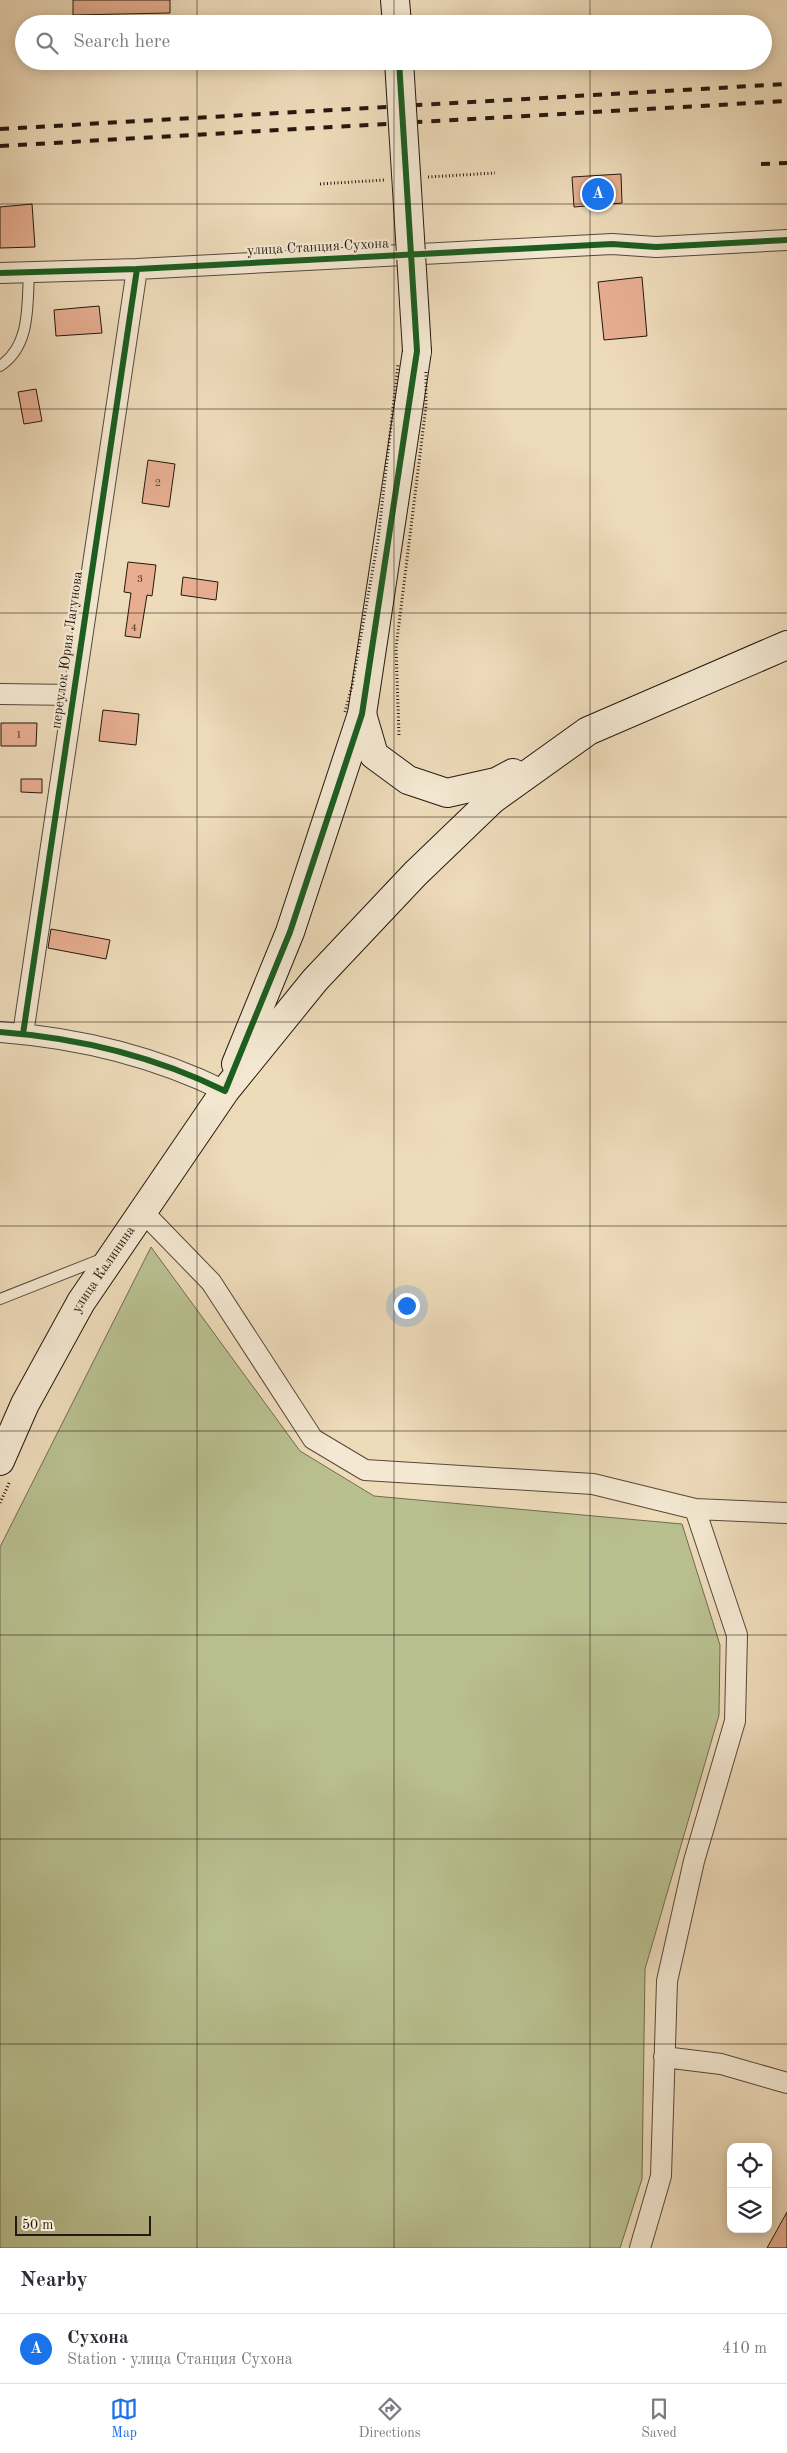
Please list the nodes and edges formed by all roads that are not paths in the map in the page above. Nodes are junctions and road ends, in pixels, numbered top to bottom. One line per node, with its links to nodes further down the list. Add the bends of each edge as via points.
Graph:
1 (395, 0): 2 (street)
2 (396, 15)
3 (400, 70): 12 (street, bridge, via 417,352)
4 (787, 240): 5 (street, улица Станция Сухона, via 656,247 612,244)
5 (137, 269): 6 (street, улица Станция Сухона); 11 (street, переулок Юрия Лагунова)
6 (29, 272): 7 (street, улица Станция Сухона); 8 (lane, via 25,329 18,348)
7 (0, 273)
8 (0, 366)
9 (787, 645): 13 (street)
10 (0, 694): 11 (street)
11 (73, 695): 15 (street, переулок Юрия Лагунова)
12 (354, 713): 13 (street, via 374,755 408,780 447,792 496,782); 16 (street, via 290,932)
13 (588, 732): 16 (street, via 493,799 415,874 316,980)
14 (0, 1032): 15 (street)
15 (23, 1034): 16 (street, via 80,1042 154,1060)
16 (225, 1091): 17 (street, улица Калинина)
17 (143, 1212): 18 (street, улица Калинина); 21 (street, via 210,1282 313,1439 364,1470 593,1484)
18 (114, 1254): 19 (lane); 20 (street, улица Калинина, via 72,1319 25,1404)
19 (0, 1299)
20 (5, 1470)
21 (696, 1509): 22 (street); 23 (street, via 737,1635 735,1721 694,1861 667,1981)
22 (787, 1513)
23 (664, 2057): 24 (street, via 721,2064); 25 (street, via 661,2176)
24 (787, 2083)
25 (640, 2248)

